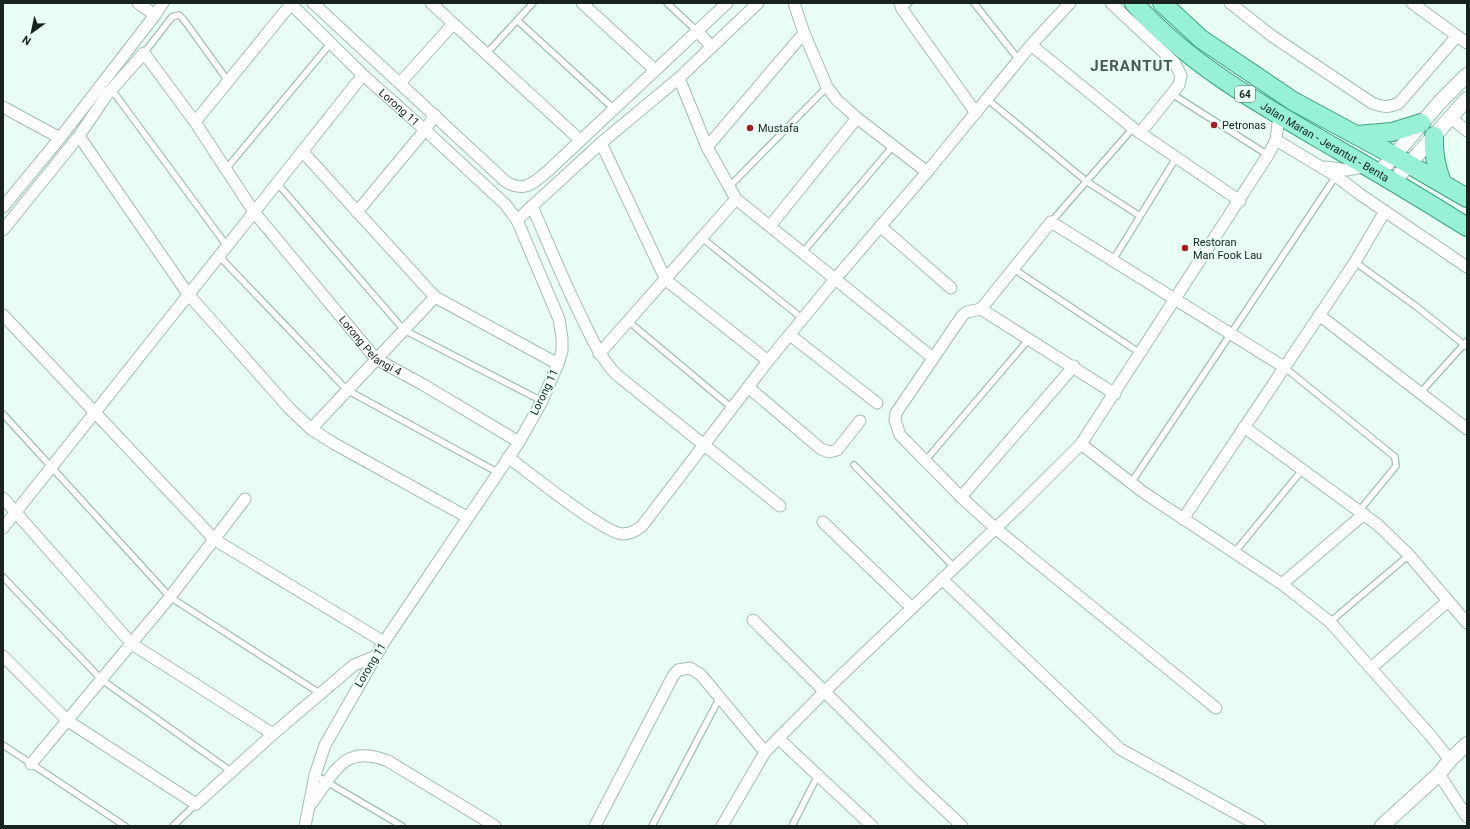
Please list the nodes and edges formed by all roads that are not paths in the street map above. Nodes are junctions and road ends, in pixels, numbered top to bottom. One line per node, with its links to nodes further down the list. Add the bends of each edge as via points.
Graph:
1 (138, 3): 20 (street)
2 (163, 3): 20 (street)
3 (290, 3): 27 (street, Lorong 11); 37 (street)
4 (313, 3): 38 (street)
5 (430, 3): 22 (street)
6 (533, 3): 21 (lane)
7 (582, 3): 33 (street)
8 (667, 3): 23 (lane)
9 (727, 3): 23 (street)
10 (758, 3): 29 (street)
11 (794, 3): 24 (street)
12 (974, 3): 32 (lane)
13 (1111, 3): 41 (street, via 1179,70 1179,85)
14 (1134, 3): 48 (main road, Jalan Maran - Jerantut - Benta / 64, via 1193,59)
15 (1162, 3): 56 (main road, Jalan Maran - Jerantut - Benta / 64, via 1208,43 1293,101)
16 (1230, 3): 25 (street, via 1272,36 1372,103 1382,107 1399,103)
17 (1412, 3): 25 (street)
18 (904, 5): 46 (street)
19 (1063, 5): 28 (street)
20 (154, 15): 59 (street)
21 (517, 20): 31 (lane); 45 (lane)
22 (453, 24): 31 (street); 38 (street)
23 (697, 31): 29 (street); 33 (street)
24 (804, 33): 39 (street); 64 (street)
25 (1457, 36): 26 (street)
26 (1467, 43)
27 (330, 44): 34 (street, Lorong 11); 70 (lane)
28 (1030, 46): 32 (street); 54 (street)
29 (712, 47): 36 (street)
30 (144, 53): 37 (lane, via 172,17 178,15); 40 (street); 51 (street, Lorong Pelangi 4)
31 (486, 54): 60 (street)
32 (1019, 60): 42 (street)
33 (655, 70): 45 (street)
34 (363, 75): 53 (street, Lorong 11); 65 (street)
35 (1467, 75): 52 (street)
36 (679, 78): 62 (street); 64 (street)
37 (228, 81): 51 (street)
38 (400, 83): 47 (street)
39 (827, 88): 49 (street); 77 (lane)
40 (112, 90): 57 (street); 94 (lane)
41 (1172, 94): 54 (street); 66 (lane)
42 (987, 99): 46 (street); 74 (lane)
43 (1467, 99): 50 (street)
44 (3, 107): 59 (street)
45 (614, 109): 60 (street)
46 (976, 113): 71 (street)
47 (435, 115): 53 (street); 60 (street, via 505,181 522,188 537,180)
48 (1279, 116): 61 (street); 72 (main road, Jalan Maran - Jerantut - Benta / 64)
49 (858, 118): 63 (street); 89 (street)
50 (1451, 118): 55 (street); 58 (street)
51 (195, 122): 70 (street, Lorong Pelangi 4)
52 (1421, 123): 56 (main road, via 1392,132); 68 (street)
53 (425, 130): 85 (street); 87 (street, Lorong 11, via 505,204)
54 (1136, 131): 67 (street); 74 (lane)
55 (1467, 131)
56 (1356, 134): 68 (main road, Jalan Maran - Jerantut - Benta / 64)
57 (78, 136): 92 (street); 104 (street)
58 (1434, 136): 68 (street); 76 (main road, via 1433,149)
59 (60, 138): 82 (street)
60 (580, 140)
61 (1276, 140): 66 (street); 69 (street)
62 (601, 143): 81 (street); 102 (street)
63 (892, 146): 71 (street); 95 (lane)
64 (707, 147): 77 (street)
65 (302, 152): 75 (street); 85 (street)
66 (1268, 155): 80 (street)
67 (1176, 158): 80 (street); 86 (lane)
68 (1401, 159): 72 (street); 76 (main road, Jalan Maran - Jerantut - Benta / 64)
69 (1322, 166): 72 (street); 73 (street)
70 (226, 169): 84 (street, Lorong Pelangi 4)
71 (926, 172): 90 (street)
72 (1381, 173): 91 (main road, Jalan Maran - Jerantut - Benta / 64)
73 (1336, 176): 83 (street); 113 (lane)
74 (1086, 181): 86 (lane); 88 (lane)
75 (277, 183): 84 (street); 112 (lane)
76 (1442, 183): 78 (main road, Jalan Maran - Jerantut - Benta / 64)
77 (729, 187): 79 (street)
78 (1467, 198)
79 (736, 199): 89 (street); 93 (street)
80 (1240, 201): 106 (street)
81 (532, 206): 87 (street); 118 (street)
82 (3, 207)
83 (1385, 211): 98 (street); 99 (street)
84 (254, 212): 94 (street); 120 (street, Lorong Pelangi 4)
85 (357, 212): 105 (street)
86 (1140, 216): 97 (lane)
87 (517, 220): 122 (street, Lorong 11, via 559,319 562,351)
88 (1051, 222): 97 (street); 100 (street)
89 (770, 226): 95 (street)
90 (880, 226): 101 (street); 103 (street)
91 (1467, 227)
92 (3, 230)
93 (702, 238): 102 (street); 110 (lane)
94 (227, 246): 96 (street)
95 (803, 252): 101 (street)
96 (219, 256): 104 (street); 126 (lane)
97 (1113, 260): 106 (street)
98 (1354, 262): 108 (street); 116 (lane)
99 (1467, 267)
100 (1012, 268): 107 (street); 117 (lane)
101 (836, 278): 110 (street); 119 (street)
102 (666, 280): 111 (street); 121 (street)
103 (951, 288)
104 (188, 294): 132 (street); 136 (street, via 289,408)
105 (435, 297): 112 (street); 122 (street)
106 (1176, 298): 113 (street); 117 (street)
107 (981, 309): 115 (street); 119 (street, via 962,316)
108 (1319, 315): 124 (street); 127 (street)
109 (3, 316): 132 (street)
110 (803, 319): 114 (street)
111 (628, 321): 118 (street); 131 (lane)
112 (404, 330): 120 (street); 129 (lane)
113 (1230, 333): 124 (street); 147 (lane)
114 (790, 335): 121 (street); 130 (street)
115 (1029, 339): 123 (street); 142 (lane)
116 (1466, 344): 127 (lane)
117 (1141, 353): 128 (street)
118 (599, 354): 140 (street, via 617,375)
119 (933, 358): 142 (street, via 896,413 895,420 900,435)
120 (376, 359): 126 (street); 138 (street, Lorong Pelangi 4)
121 (768, 361): 125 (street)
122 (558, 364): 129 (street, Lorong 11)
123 (1074, 366): 128 (street); 148 (street)
124 (1284, 368): 135 (street); 153 (lane, via 1395,457 1396,466)
125 (748, 387): 131 (street); 134 (street, via 821,449 829,452 837,450)
126 (347, 390): 136 (street); 146 (lane)
127 (1421, 392): 137 (street)
128 (1115, 394): 139 (street)
129 (542, 401): 138 (street, Lorong 11)
130 (877, 403)
131 (732, 408): 140 (street)
132 (94, 412): 144 (street); 159 (street)
133 (3, 414): 144 (lane)
134 (860, 421)
135 (1244, 426): 145 (street); 155 (street)
136 (311, 429): 154 (street)
137 (1467, 429)
138 (519, 442): 141 (street, Lorong 11)
139 (1081, 444): 147 (street); 158 (street)
140 (704, 445): 141 (street, via 642,526 629,534 621,534 596,521); 151 (street)
141 (508, 457): 146 (street, Lorong 11)
142 (925, 461): 148 (street)
143 (854, 465): 162 (lane)
144 (52, 466): 152 (street); 166 (lane)
145 (1303, 469): 153 (street); 160 (lane)
146 (497, 472): 154 (street, Lorong 11)
147 (1131, 483): 155 (street)
148 (961, 497): 158 (street)
149 (3, 498): 152 (street)
150 (245, 499): 159 (street)
151 (780, 506)
152 (16, 512): 157 (street); 173 (street)
153 (1362, 513): 161 (street, via 1378,524); 165 (street)
154 (467, 517): 172 (street, Lorong 11)
155 (1183, 519): 160 (street)
156 (823, 522): 168 (street)
157 (3, 528)
158 (995, 528): 162 (street); 181 (street)
159 (215, 540): 166 (street); 172 (street)
160 (1234, 553): 165 (street)
161 (1409, 556): 167 (street); 170 (lane)
162 (954, 567): 164 (street)
163 (3, 577): 177 (lane)
164 (942, 579): 168 (street); 210 (street, via 1120,749)
165 (1282, 584): 170 (street)
166 (170, 597): 173 (street); 179 (lane)
167 (1448, 601): 171 (street); 176 (street)
168 (912, 608): 178 (street)
169 (753, 620): 178 (street)
170 (1330, 622): 176 (street)
171 (1467, 623)
172 (384, 642): 175 (street, Lorong 11)
173 (132, 644): 177 (street); 183 (street)
174 (3, 656): 182 (street)
175 (376, 656): 179 (street, via 354,665); 192 (street, Lorong 11, via 325,745)
176 (1371, 668): 188 (street)
177 (102, 680): 182 (street); 190 (lane)
178 (825, 691): 184 (street); 209 (street)
179 (321, 694): 183 (street)
180 (719, 699): 187 (street); 204 (street, via 695,670 678,670); 205 (lane)
181 (1216, 708)
182 (68, 721): 189 (street); 195 (street)
183 (273, 734): 190 (street)
184 (778, 738): 187 (street); 193 (street)
185 (1467, 744): 188 (street)
186 (3, 745): 189 (lane)
187 (765, 752): 206 (street)
188 (1450, 760): 191 (street)
189 (31, 764): 199 (lane)
190 (232, 772): 195 (street)
191 (1439, 774): 197 (street); 198 (street)
192 (315, 775): 194 (lane); 196 (street, Lorong 11)
193 (818, 775): 207 (lane); 208 (street)
194 (328, 782): 196 (street); 202 (lane); 203 (street, via 341,763 350,757 378,757)
195 (196, 804): 200 (lane)
196 (309, 807): 201 (street, Lorong 11)
197 (1467, 817)
198 (1389, 824)
199 (124, 826)
200 (173, 826)
201 (306, 826)
202 (402, 826)
203 (495, 826)
204 (595, 826)
205 (652, 826)
206 (722, 826)
207 (792, 826)
208 (871, 826)
209 (962, 826)
210 (1259, 826)

